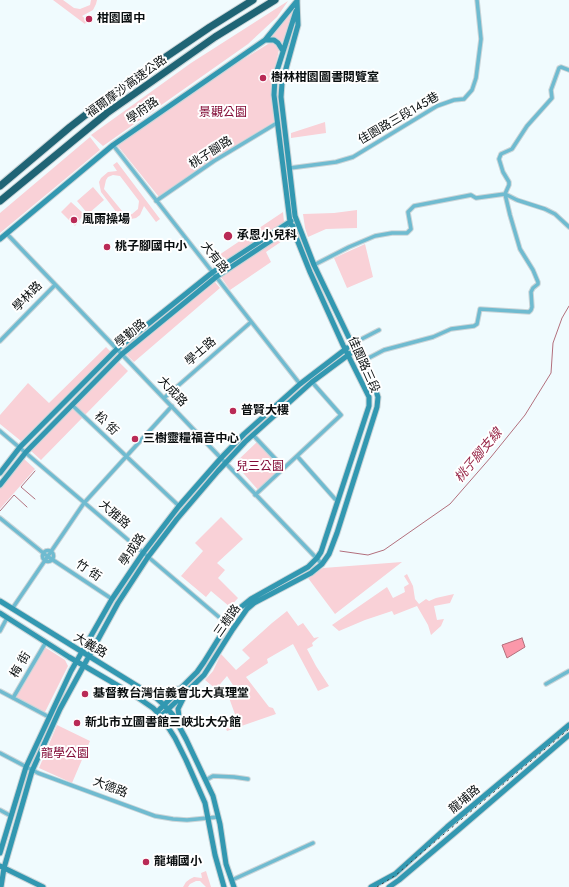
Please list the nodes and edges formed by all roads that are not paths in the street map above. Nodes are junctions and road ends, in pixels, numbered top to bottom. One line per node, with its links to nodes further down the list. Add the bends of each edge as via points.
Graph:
1 (253, 0): 12 (highway, 福爾摩沙高速公路, via 120,88)
2 (275, 0): 14 (highway, 福爾摩沙高速公路, via 215,38 107,114)
3 (297, 0): 5 (street, 佳園路三段); 6 (street, 學府路)
4 (477, 0): 11 (street, 佳園路三段145巷, via 481,39 477,72 472,90 464,99 437,106 353,157 336,162)
5 (298, 8): 7 (street, 佳園路三段); 11 (street, 佳園路三段, via 298,25 282,83 281,97)
6 (265, 40): 7 (street, via 278,42); 10 (street, 學府路)
7 (283, 51): 9 (street, 佳園路三段, via 275,77)
8 (569, 70): 13 (street, via 559,68 551,90 552,98 527,126 512,148 501,154 499,159 509,182)
9 (277, 123): 15 (street, 桃子腳路, via 214,161); 17 (street, 佳園路三段)
10 (112, 145): 15 (street, 大有路); 19 (street, 學府路)
11 (290, 168): 16 (street, 佳園路三段)
12 (0, 186)
13 (505, 194): 18 (street, via 555,214); 21 (street, via 476,198 471,195 414,206 408,212 411,229 407,233 375,236); 33 (street, via 520,250 538,282 531,292 531,310 529,312 480,309 477,324 474,326 451,330 384,350)
14 (0, 201)
15 (156, 201): 22 (street, 大有路)
16 (296, 221): 17 (street, 學勤路); 21 (street, 佳園路三段)
17 (291, 224): 22 (street, 學勤路); 23 (street, 學勤路); 31 (street, 佳園路三段)
18 (569, 227)
19 (7, 234): 20 (street, 學府路); 24 (street, 大成路)
20 (0, 239)
21 (314, 265): 28 (street, 佳園路三段)
22 (213, 272): 23 (street, 大有路); 29 (street, 學勤路)
23 (216, 277): 25 (street, 大有路); 32 (street, 學勤路)
24 (54, 285): 27 (street, 學林路); 29 (street, 大成路)
25 (251, 322): 35 (street, 大有路); 36 (street, 學士路)
26 (379, 330): 28 (street, 學成路)
27 (0, 341)
28 (352, 344): 30 (street, 佳園路三段); 31 (street, 學成路)
29 (117, 349): 32 (street, 大成路); 41 (street, 學勤路)
30 (355, 350): 31 (street, 學成路); 33 (street, 佳園路三段)
31 (346, 351): 34 (street, 學成路); 35 (street, 學成路); 60 (street, 佳園路三段, via 369,397 369,406 321,552)
32 (122, 354): 36 (street, 大成路); 37 (street, 學勤路)
33 (361, 362): 63 (street, 佳園路三段, via 375,388 378,397 377,407 329,554)
34 (312, 382): 40 (street, 學成路); 43 (street, via 341,415)
35 (300, 384): 45 (street, 學成路)
36 (164, 398): 38 (street, 大成路)
37 (72, 405): 42 (street, 學勤路); 44 (street, 松 街)
38 (172, 406): 44 (street); 45 (street, 大成路)
39 (0, 431): 41 (street, 大雅路)
40 (253, 435): 46 (street, 學成路); 47 (street)
41 (20, 447): 42 (street, 大雅路); 48 (street, 學勤路)
42 (26, 452): 49 (street, 學勤路); 52 (street, 大雅路)
43 (296, 456): 47 (street); 51 (street)
44 (126, 457): 52 (street); 53 (street, 松 街)
45 (220, 458): 46 (street, 大成路); 53 (street, 學成路)
46 (225, 463): 50 (street, 大成路); 59 (street, 學成路)
47 (284, 468): 50 (street)
48 (0, 473)
49 (0, 485)
50 (255, 495): 60 (street, 大成路)
51 (334, 499)
52 (84, 503): 55 (street); 57 (street, 大雅路)
53 (179, 506): 57 (street, 學成路)
54 (0, 518): 56 (street, 竹 街)
55 (50, 551): 56 (street); 58 (street); 61 (street)
56 (43, 552): 58 (street, 竹 街); 62 (street)
57 (142, 553): 59 (street, 大雅路); 64 (street, 學成路)
58 (47, 556): 61 (street, 竹 街); 62 (street)
59 (148, 557): 69 (street, 大雅路); 74 (street, 學成路)
60 (316, 558): 63 (street, 大成路); 69 (street, 佳園路三段, via 308,567 243,604)
61 (52, 559): 62 (street); 64 (street, 竹 街)
62 (44, 560): 66 (street)
63 (322, 564): 70 (street, 三樹路, via 311,573 254,603)
64 (112, 599): 73 (street, 學成路)
65 (0, 601): 66 (street, 大義路)
66 (12, 609): 73 (street, 大義路)
67 (0, 613): 68 (street, 大義路)
68 (7, 618): 71 (street); 72 (street, 大義路)
69 (226, 625): 70 (street, 大雅路); 79 (street, 佳園路三段, via 204,662)
70 (233, 629): 81 (street, 三樹路, via 208,671)
71 (0, 631)
72 (46, 642): 75 (street, 大義路); 83 (street, 梅 街)
73 (81, 652): 74 (street, 大義路); 75 (street, 學成路)
74 (88, 656): 76 (street, 學成路); 80 (street, 大義路)
75 (75, 661): 76 (street, 大義路); 88 (street, 學成路)
76 (83, 665): 86 (street, 大義路, via 134,695); 94 (street, 學成路)
77 (569, 671): 78 (street)
78 (546, 684)
79 (183, 686): 80 (street, via 166,693); 84 (street, 佳園路三段)
80 (138, 687): 84 (street, 大義路)
81 (192, 687): 85 (street, 三樹路); 91 (street, via 178,709)
82 (0, 691): 83 (street)
83 (13, 698): 88 (street)
84 (164, 705): 85 (street, 大義路); 86 (street, 佳園路三段)
85 (169, 710): 87 (street, 三樹路); 91 (street)
86 (157, 712): 87 (street, 大義路)
87 (161, 716): 100 (street, via 186,760 205,803)
88 (49, 717): 93 (street, 學成路)
89 (569, 725): 111 (street, 龍埔路, via 394,874)
90 (569, 735): 112 (street, 龍埔路)
91 (186, 739): 96 (street)
92 (0, 753): 93 (street, 大德路)
93 (26, 767): 94 (street, 大德路); 98 (street, 學成路)
94 (32, 770): 100 (street, 大德路, via 155,816); 105 (street, 學成路)
95 (248, 779): 96 (street, via 214,776)
96 (206, 780): 99 (street)
97 (0, 810): 98 (street)
98 (11, 816): 104 (street, 學成路)
99 (218, 817): 100 (street, 大德路); 101 (street)
100 (209, 819): 102 (street)
101 (222, 837): 102 (street); 106 (street, via 226,864)
102 (212, 838): 109 (street)
103 (313, 843): 106 (street)
104 (0, 853)
105 (2, 867): 107 (street, 學成路); 108 (street)
106 (232, 880): 110 (street)
107 (1, 887)
108 (43, 887)
109 (224, 887)
110 (234, 887)
111 (371, 887)
112 (389, 887)

